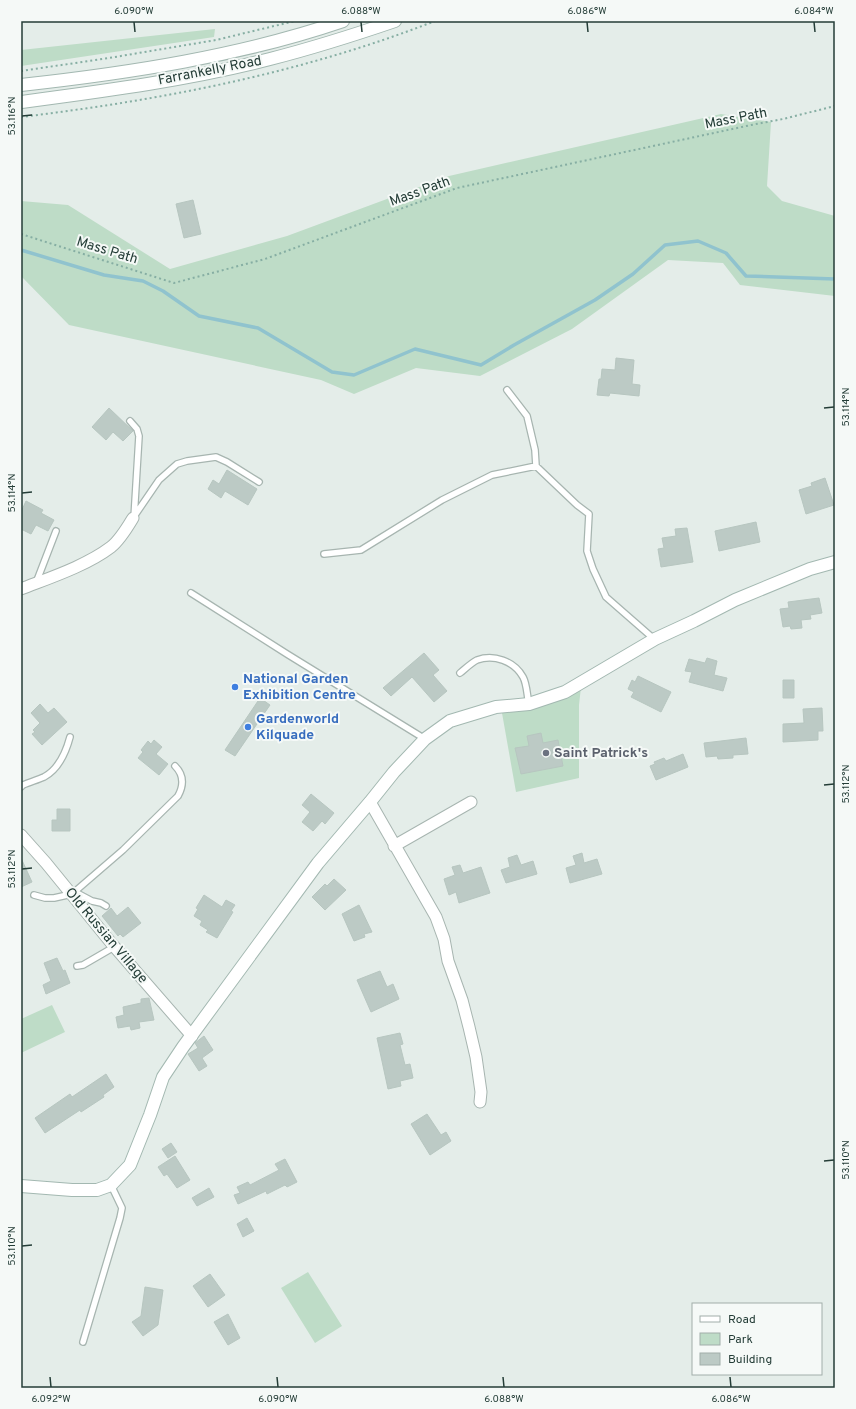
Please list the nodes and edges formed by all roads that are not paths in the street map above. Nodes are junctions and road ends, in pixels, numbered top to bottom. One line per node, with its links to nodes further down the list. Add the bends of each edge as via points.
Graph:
1 (344, 21): 3 (street, Farrankelly Road, via 214,56)
2 (396, 21): 4 (street, Farrankelly Road, via 327,44 211,72)
3 (21, 85)
4 (21, 102)
5 (507, 390): 7 (lane, via 527,416)
6 (130, 421): 9 (lane, via 139,436)
7 (536, 466): 11 (lane, via 492,474 442,500 361,550); 16 (lane, via 576,505 589,514 587,551 606,597)
8 (259, 482): 9 (lane, via 216,457 187,461 177,464 159,480)
9 (134, 518): 13 (street, via 111,547 69,570)
10 (56, 531): 13 (lane)
11 (324, 554)
12 (835, 562): 16 (street, via 810,569 742,597)
13 (36, 583): 14 (street)
14 (21, 589)
15 (191, 593): 20 (lane)
16 (655, 639): 18 (street, via 565,692)
17 (460, 673): 18 (lane, via 476,661 500,659 514,666 523,678)
18 (529, 704): 20 (street, via 496,707 450,721)
19 (70, 737): 22 (lane, via 66,753 51,771 46,776)
20 (425, 739): 23 (street)
21 (175, 766): 27 (lane, via 181,774 182,789 178,796 123,850)
22 (21, 787)
23 (370, 802): 26 (street); 32 (street, via 318,863)
24 (471, 802): 26 (street)
25 (21, 835): 27 (street, Old Russian Village)
26 (394, 846): 33 (street, via 436,917 444,939 474,1050)
27 (73, 893): 28 (lane, via 54,898); 29 (lane); 30 (street, Old Russian Village)
28 (34, 895)
29 (106, 906)
30 (114, 947): 31 (lane); 32 (street, Old Russian Village)
31 (77, 966)
32 (192, 1036): 34 (street, via 163,1077 130,1165)
33 (480, 1102)
34 (111, 1185): 35 (street, via 97,1190); 36 (lane, via 122,1208)
35 (21, 1186)
36 (83, 1342)

